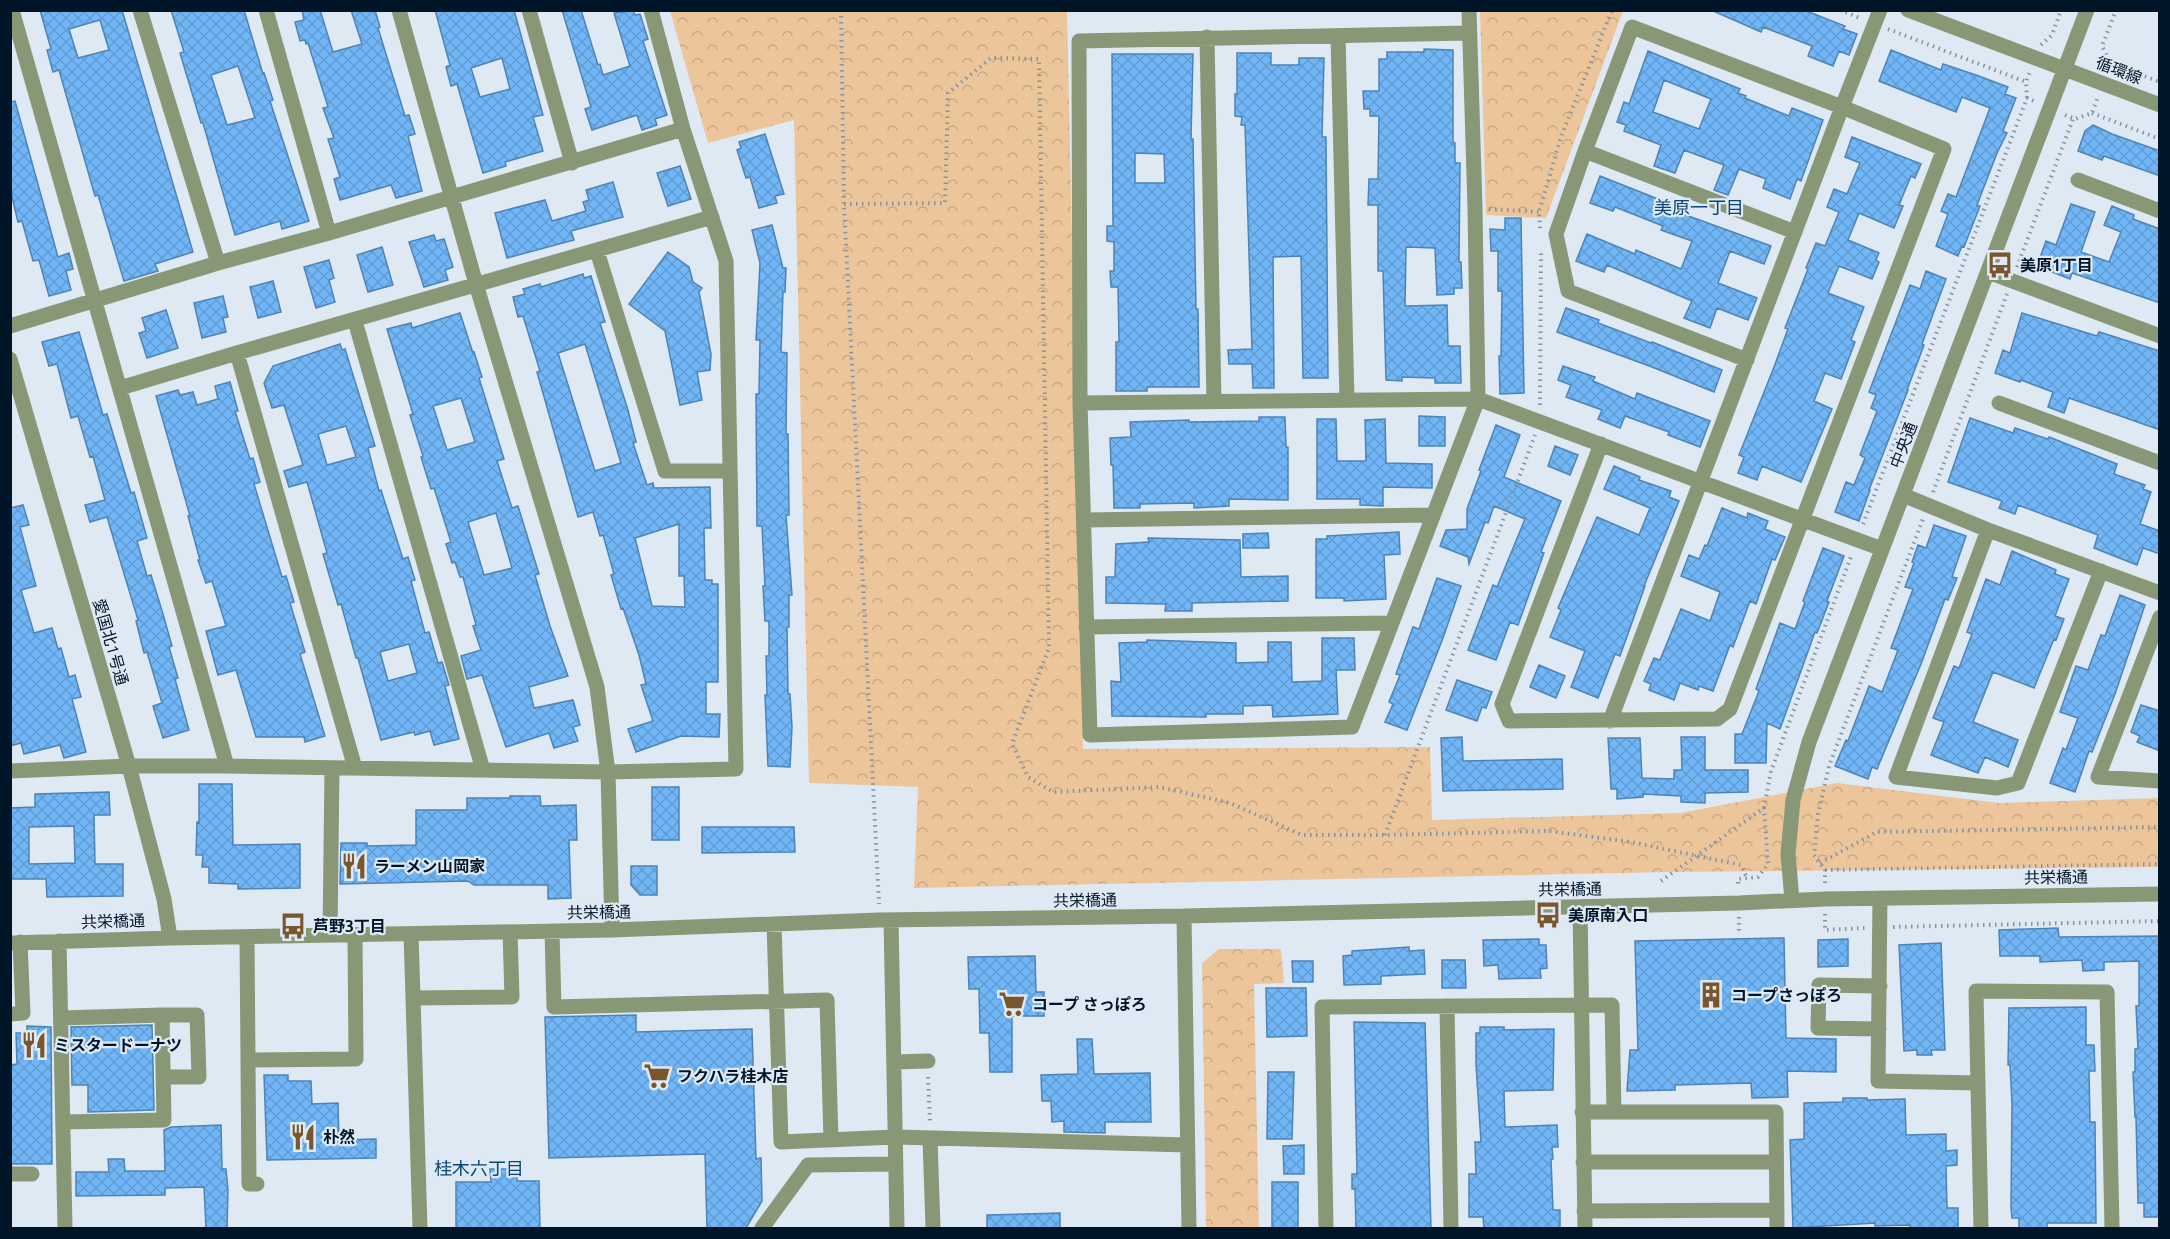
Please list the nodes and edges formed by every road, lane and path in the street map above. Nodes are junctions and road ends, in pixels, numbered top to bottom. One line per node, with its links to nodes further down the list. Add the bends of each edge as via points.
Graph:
1 (12, 10): 52 (street)
2 (140, 10): 48 (street)
3 (266, 10): 44 (street)
4 (399, 10): 37 (street)
5 (529, 10): 35 (street)
6 (651, 10): 32 (street)
7 (841, 10): 38 (path)
8 (1469, 10): 16 (street)
9 (1612, 10): 41 (path, via 1562,137)
10 (1840, 10): 15 (path)
11 (1908, 10): 19 (street, 循環線)
12 (2061, 10): 19 (path, via 2052,35)
13 (2087, 10): 22 (street, 中央通)
14 (2116, 10): 21 (path, via 2102,46)
15 (1878, 17): 23 (path); 28 (street)
16 (1469, 33): 17 (street); 39 (street)
17 (1338, 36): 18 (street); 61 (street)
18 (1207, 37): 62 (street); 63 (street, via 1079,41)
19 (2034, 58): 22 (street, 循環線); 23 (path)
20 (1039, 59): 38 (path, via 991,58 948,93 945,203)
21 (2111, 64): 24 (path); 25 (path)
22 (2065, 69): 25 (street, 循環線); 29 (street, 中央通)
23 (2026, 82): 26 (path)
24 (2160, 82)
25 (2104, 83): 27 (street, 循環線); 30 (path)
26 (2026, 98): 29 (path); 76 (path)
27 (2160, 105)
28 (1842, 107): 34 (street, via 1632,27); 43 (street); 74 (street, via 1944,149)
29 (2050, 109): 31 (path); 49 (street, 中央通)
30 (2092, 113): 31 (path); 33 (path)
31 (2073, 119): 50 (path)
32 (683, 129): 35 (street); 42 (street)
33 (2160, 139)
34 (1585, 151): 43 (street); 58 (street, via 1556,234 1568,291)
35 (572, 163): 37 (street)
36 (2078, 180): 40 (street)
37 (453, 198): 44 (street); 51 (street)
38 (844, 204): 104 (path)
39 (1475, 208): 41 (path); 60 (street)
40 (2160, 211)
41 (1539, 212): 45 (path)
42 (712, 217): 47 (street); 68 (street, via 726,261)
43 (1795, 232): 58 (street)
44 (329, 233): 48 (street)
45 (1540, 236)
46 (1540, 247): 65 (path)
47 (597, 251): 51 (street); 68 (street, via 665,471)
48 (218, 263): 52 (street)
49 (1988, 272): 50 (street); 70 (street, 中央通)
50 (2012, 281): 55 (street); 71 (path)
51 (476, 284): 53 (street); 90 (street, via 597,687)
52 (95, 302): 54 (street); 59 (street)
53 (355, 321): 56 (street); 88 (street)
54 (10, 326)
55 (2160, 336)
56 (237, 353): 59 (street); 87 (street)
57 (10, 359): 84 (street, 愛国北1号通)
58 (1747, 360): 69 (street)
59 (120, 388): 85 (street)
60 (1478, 399): 61 (street); 65 (street); 72 (street)
61 (1347, 400): 62 (street)
62 (1214, 402): 63 (street)
63 (1080, 403): 73 (street)
64 (1999, 403): 67 (street)
65 (1540, 423): 66 (street); 94 (path)
66 (1601, 444): 69 (street); 83 (street, via 1502,704 1509,721)
67 (2160, 463)
68 (730, 471): 90 (street, via 736,770)
69 (1700, 483): 74 (street); 83 (street)
70 (1902, 495): 71 (street); 77 (street, 中央通)
71 (1929, 506): 75 (street); 95 (path, via 1829,766 1814,855)
72 (1433, 515): 73 (street); 81 (street)
73 (1084, 520): 82 (street)
74 (1803, 521): 76 (street); 83 (street, via 1730,709 1717,719)
75 (1988, 530): 78 (street); 78 (street, via 1896,777 1997,788 2018,783)
76 (1857, 540): 77 (street); 92 (path, via 1771,771)
77 (1882, 549): 101 (street, 中央通, via 1809,742 1793,800 1788,854)
78 (2101, 571): 79 (street)
79 (2160, 593)
80 (2160, 617): 91 (street, via 2098,777)
81 (1392, 622): 82 (street); 82 (street, via 1352,727 1090,735)
82 (1086, 627)
83 (1610, 721)
84 (129, 766): 85 (street); 89 (street); 116 (street, 愛国北1号通, via 164,898)
85 (227, 766): 86 (street)
86 (332, 768): 87 (street); 113 (street)
87 (355, 768): 88 (street)
88 (483, 770): 90 (street)
89 (10, 771)
90 (608, 772): 108 (street)
91 (2160, 781)
92 (1764, 808): 97 (path, via 1768,864 1758,877); 98 (path)
93 (2160, 826): 95 (path, via 1877,832)
94 (1385, 835)
95 (1820, 863): 96 (path, via 1825,870)
96 (2160, 864)
97 (1738, 879)
98 (1661, 880)
99 (2160, 894): 100 (street, 共栄橋通)
100 (1880, 898): 101 (street, 共栄橋通); 107 (street)
101 (1792, 900): 102 (street, 共栄橋通)
102 (1580, 907): 103 (street, 共栄橋通); 122 (street)
103 (1184, 916): 104 (street, 共栄橋通); 139 (street)
104 (885, 920): 106 (street, 共栄橋通); 130 (street)
105 (2160, 921): 107 (path)
106 (774, 924): 108 (street, 共栄橋通); 121 (street)
107 (1880, 928): 109 (path); 119 (street)
108 (612, 930): 110 (street, 共栄橋通)
109 (1825, 930)
110 (552, 931): 111 (street, 共栄橋通); 121 (street, via 554,1007)
111 (510, 932): 112 (street, 共栄橋通); 120 (street, via 512,997)
112 (411, 934): 114 (street, 共栄橋通); 120 (street)
113 (330, 935): 114 (street, 共栄橋通); 115 (street, 共栄橋通)
114 (355, 935): 128 (street, via 356,1059)
115 (247, 936): 116 (street, 共栄橋通); 128 (street)
116 (170, 938): 117 (street, 共栄橋通)
117 (59, 941): 118 (street, 共栄橋通); 126 (street)
118 (15, 943): 124 (street, via 22,1013)
119 (1880, 986): 127 (street); 127 (street, via 1818,985 1818,1028)
120 (413, 998): 149 (street)
121 (777, 1001): 137 (street, via 827,1000); 137 (street, via 781,1142)
122 (1581, 1005): 123 (street); 133 (street, via 1612,1005); 134 (street)
123 (1447, 1006): 154 (street, via 1322,1007); 155 (street)
124 (10, 1014)
125 (162, 1016): 126 (street); 131 (street); 131 (street, via 197,1015 199,1077)
126 (61, 1018): 135 (street)
127 (1879, 1029): 132 (street, via 1878,1081)
128 (248, 1060): 145 (street, via 249,1184)
129 (928, 1061): 130 (street); 138 (path)
130 (894, 1062): 136 (street)
131 (163, 1077): 135 (street, via 164,1120)
132 (1977, 1083): 158 (street); 159 (street, via 1976,991 2107,992)
133 (1614, 1112): 134 (street); 141 (street, via 1776,1112)
134 (1582, 1113): 140 (street)
135 (63, 1122): 148 (street)
136 (896, 1137): 137 (street); 138 (street); 142 (street)
137 (831, 1140)
138 (930, 1140): 139 (street); 152 (street)
139 (1187, 1145): 153 (street)
140 (1583, 1162): 141 (street); 147 (street)
141 (1776, 1162): 146 (street)
142 (896, 1164): 150 (street, via 808,1165); 151 (street)
143 (10, 1174): 144 (street)
144 (32, 1174)
145 (257, 1184)
146 (1777, 1210): 147 (street); 157 (street)
147 (1584, 1211): 156 (street)
148 (65, 1228)
149 (420, 1228)
150 (762, 1228)
151 (897, 1228)
152 (933, 1228)
153 (1189, 1228)
154 (1326, 1228)
155 (1451, 1228)
156 (1585, 1228)
157 (1777, 1228)
158 (1981, 1228)
159 (2112, 1228)

